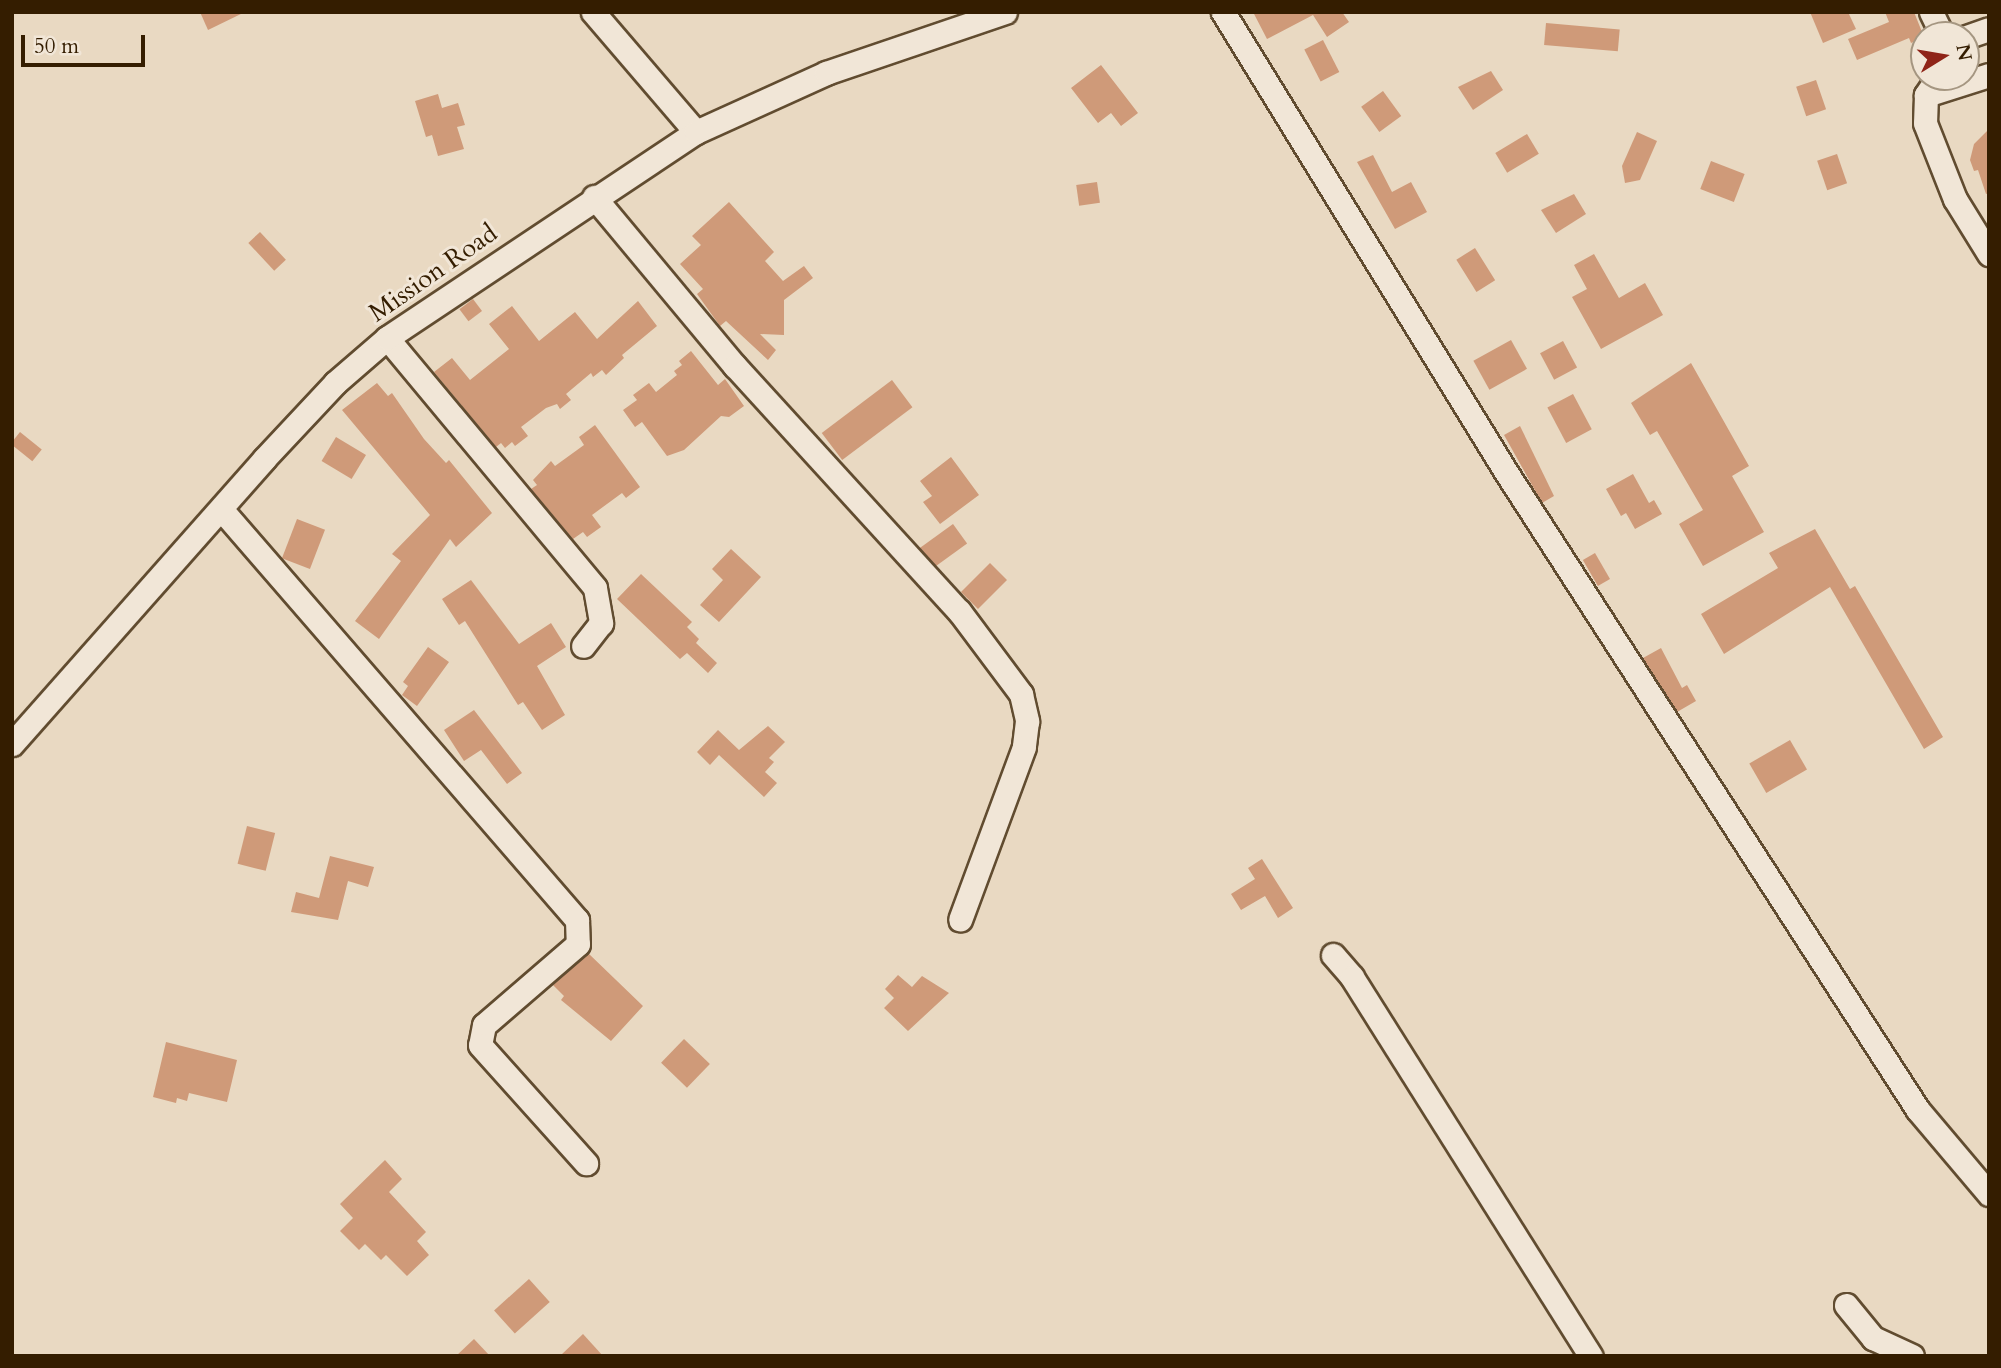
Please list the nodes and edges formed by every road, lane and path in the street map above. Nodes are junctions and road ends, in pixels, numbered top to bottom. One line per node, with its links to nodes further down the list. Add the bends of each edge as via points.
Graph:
1 (593, 12): 7 (street)
2 (1005, 12): 7 (street, Mission Road, via 826,73)
3 (1223, 12): 17 (street, via 1506,472 1918,1110)
4 (1981, 12): 5 (street)
5 (1989, 27)
6 (1931, 91): 9 (street, via 1925,123 1955,199)
7 (696, 132): 8 (street, Mission Road)
8 (594, 197): 10 (street, Mission Road); 14 (street, via 735,366 959,611 1021,694 1027,721 1024,747)
9 (1989, 254)
10 (387, 338): 11 (street, Mission Road, via 335,383); 12 (street, via 595,588 601,623)
11 (221, 509): 13 (street, Mission Road); 16 (street, via 577,920 578,944 493,1016 480,1033 480,1045)
12 (583, 646)
13 (12, 744)
14 (960, 920)
15 (1333, 955): 19 (street, via 1352,977)
16 (586, 1163)
17 (1989, 1194)
18 (1846, 1305): 20 (street, via 1873,1338)
19 (1591, 1356)
20 (1912, 1356)

